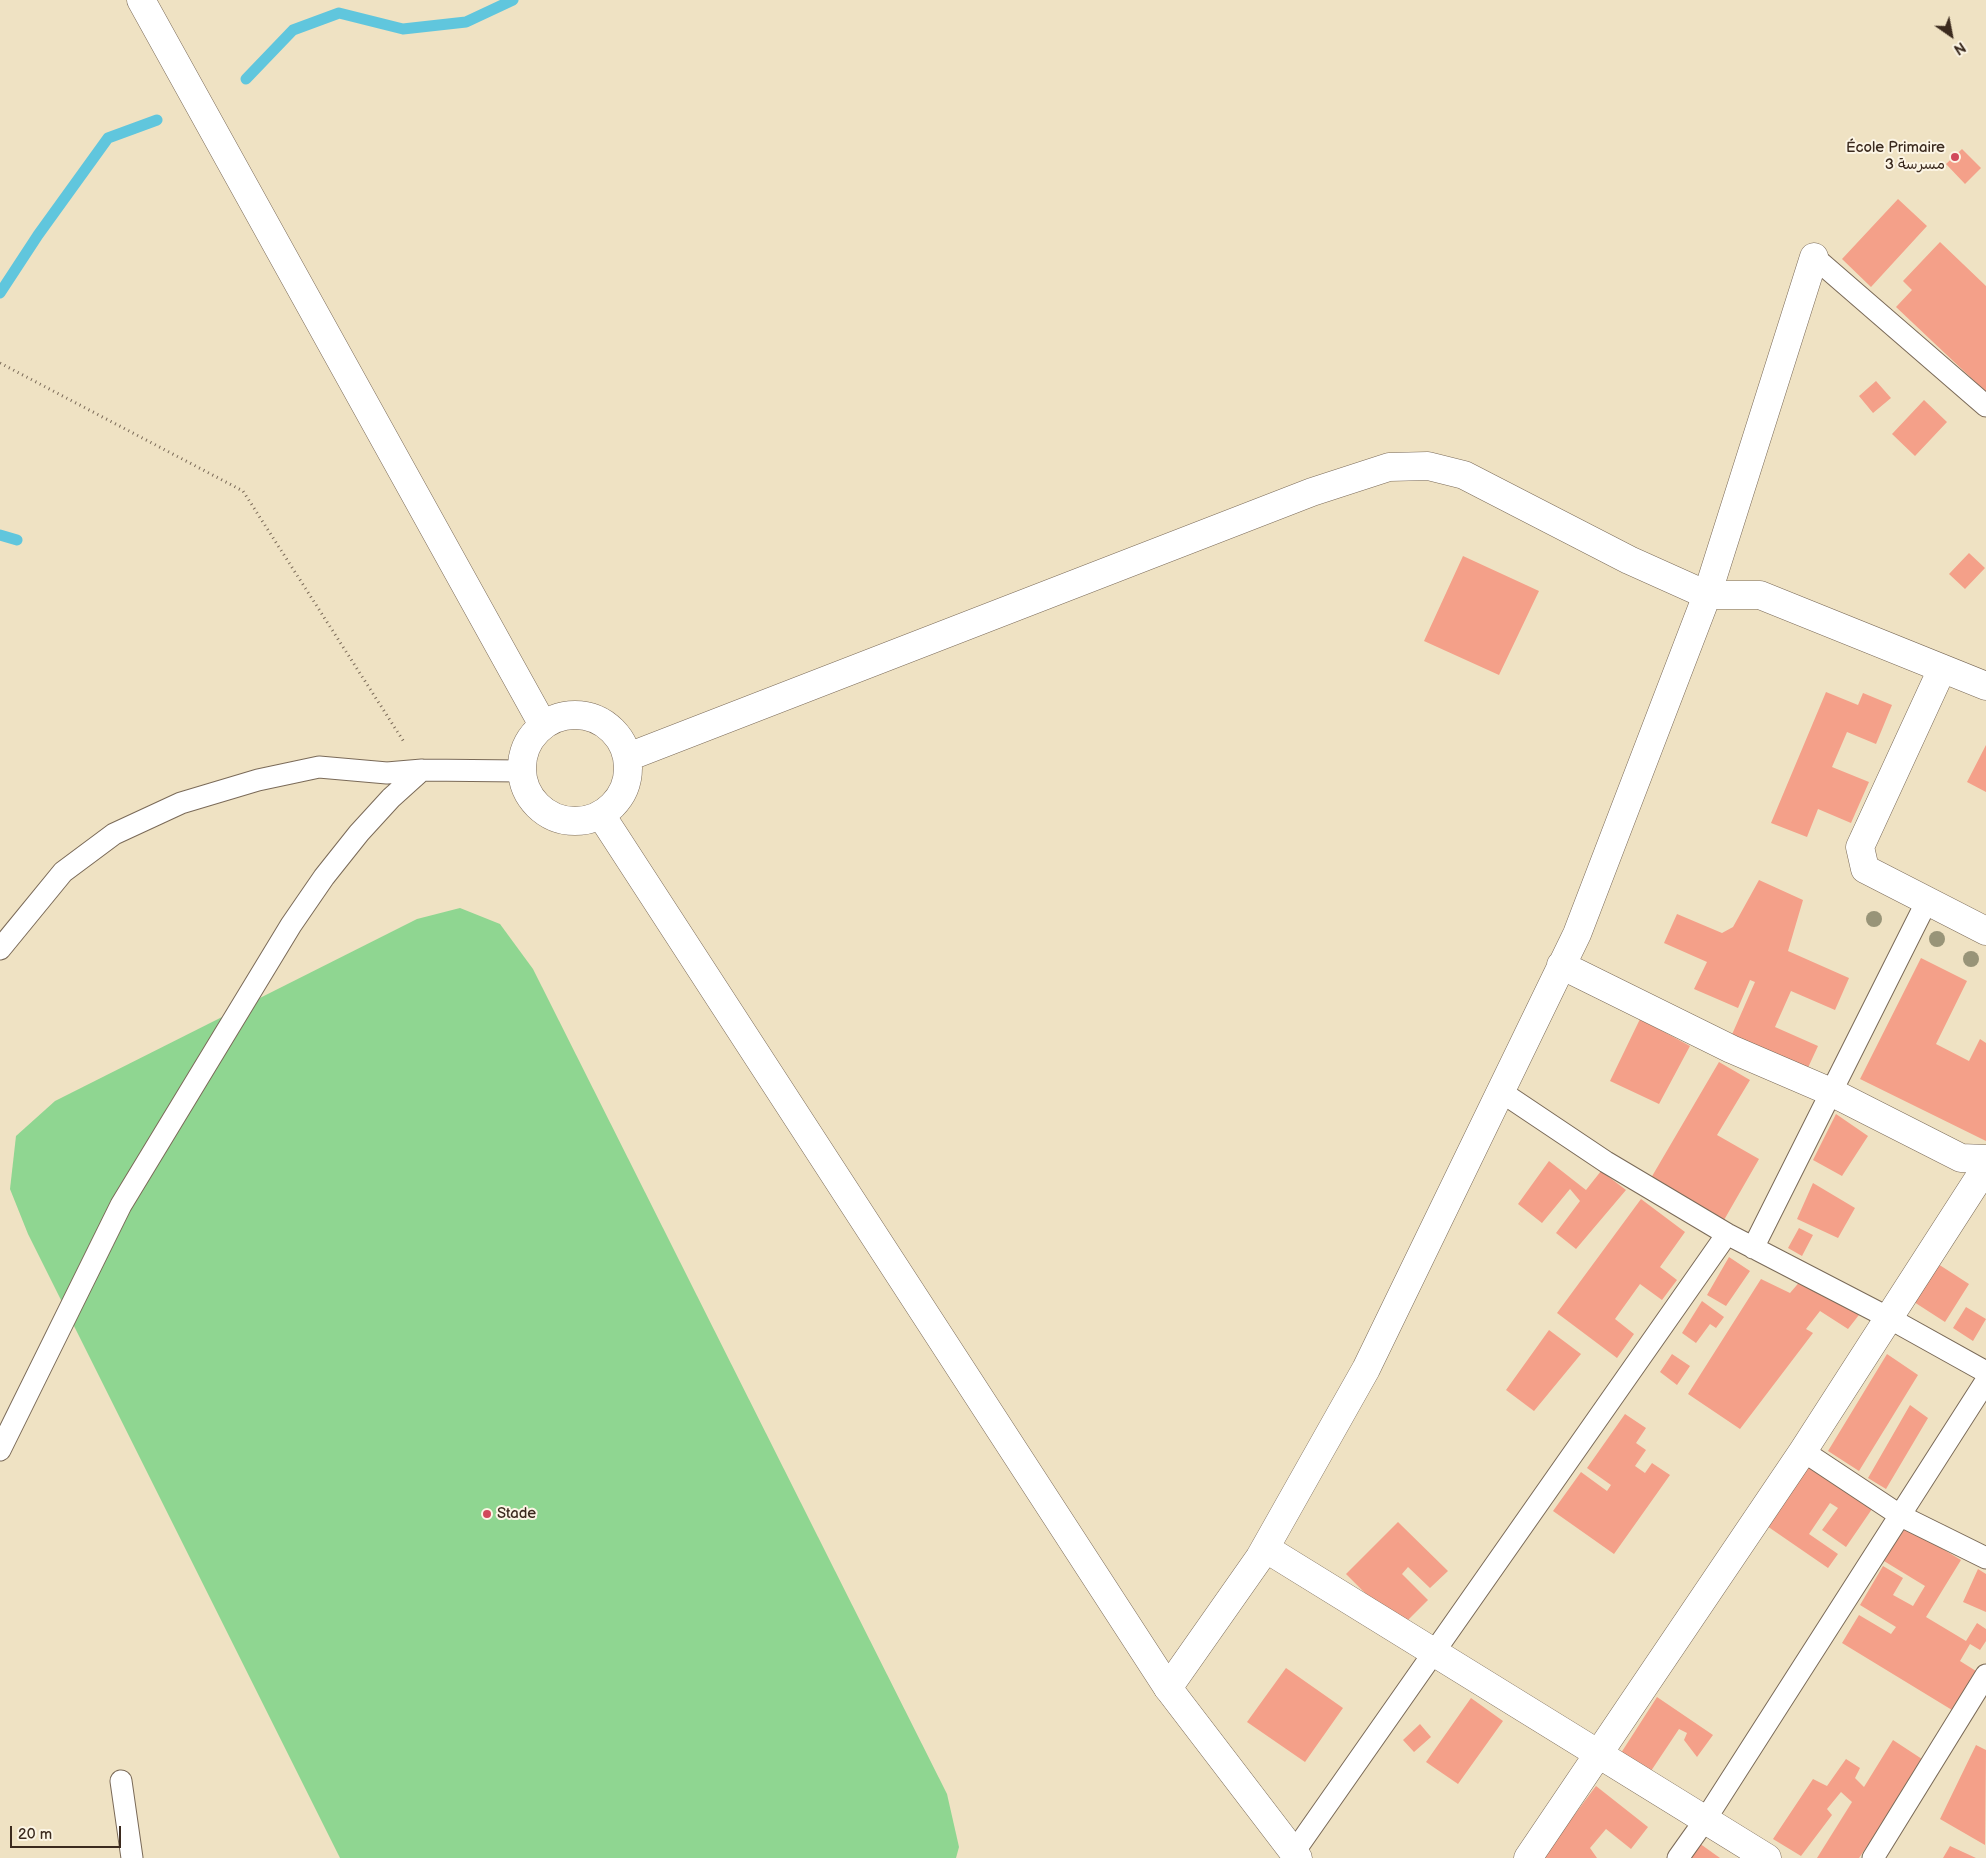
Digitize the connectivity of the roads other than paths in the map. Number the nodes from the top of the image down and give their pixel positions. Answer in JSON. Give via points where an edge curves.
{"nodes":[{"id":1,"x":141,"y":0,"type":"edge"},
{"id":2,"x":1814,"y":256,"type":"joint"},
{"id":3,"x":1986,"y":406,"type":"edge"},
{"id":4,"x":1706,"y":594,"type":"junction"},
{"id":5,"x":1942,"y":669,"type":"junction"},
{"id":6,"x":1986,"y":686,"type":"edge"},
{"id":7,"x":543,"y":725,"type":"junction"},
{"id":8,"x":628,"y":757,"type":"junction"},
{"id":9,"x":422,"y":770,"type":"junction"},
{"id":10,"x":521,"y":771,"type":"junction"},
{"id":11,"x":601,"y":815,"type":"junction"},
{"id":12,"x":1927,"y":901,"type":"junction"},
{"id":13,"x":1986,"y":931,"type":"edge"},
{"id":14,"x":0,"y":948,"type":"edge"},
{"id":15,"x":1561,"y":965,"type":"junction"},
{"id":16,"x":1500,"y":1091,"type":"junction"},
{"id":17,"x":1831,"y":1092,"type":"junction"},
{"id":18,"x":1986,"y":1159,"type":"edge"},
{"id":19,"x":1986,"y":1167,"type":"edge"},
{"id":20,"x":1727,"y":1234,"type":"junction"},
{"id":21,"x":1753,"y":1248,"type":"junction"},
{"id":22,"x":1889,"y":1318,"type":"junction"},
{"id":23,"x":1986,"y":1372,"type":"edge"},
{"id":24,"x":1986,"y":1381,"type":"edge"},
{"id":25,"x":0,"y":1450,"type":"edge"},
{"id":26,"x":1803,"y":1451,"type":"junction"},
{"id":27,"x":1901,"y":1516,"type":"junction"},
{"id":28,"x":1265,"y":1548,"type":"junction"},
{"id":29,"x":1986,"y":1558,"type":"edge"},
{"id":30,"x":1434,"y":1652,"type":"junction"},
{"id":31,"x":1986,"y":1675,"type":"edge"},
{"id":32,"x":1168,"y":1688,"type":"junction"},
{"id":33,"x":1599,"y":1754,"type":"junction"},
{"id":34,"x":121,"y":1781,"type":"dead end"},
{"id":35,"x":1705,"y":1820,"type":"junction"},
{"id":36,"x":1296,"y":1855,"type":"edge"},
{"id":37,"x":132,"y":1858,"type":"edge"},
{"id":38,"x":1528,"y":1858,"type":"edge"},
{"id":39,"x":1678,"y":1858,"type":"edge"},
{"id":40,"x":1767,"y":1858,"type":"edge"},
{"id":41,"x":1873,"y":1858,"type":"edge"}],
"edges":[{"from":1,"to":7,"type":"street"},
{"from":2,"to":3,"type":"lane"},
{"from":2,"to":4,"type":"street"},
{"from":4,"to":5,"type":"street","via":[[1760,595]]},
{"from":4,"to":8,"type":"street","via":[[1629,560],[1464,475],[1428,466],[1389,467],[1312,492]]},
{"from":4,"to":15,"type":"street","via":[[1577,934]]},
{"from":5,"to":6,"type":"street"},
{"from":5,"to":12,"type":"street","via":[[1860,847],[1865,869]]},
{"from":7,"to":8,"type":"street","via":[[559,717],[577,714],[594,718],[610,727]]},
{"from":7,"to":10,"type":"street","via":[[526,745]]},
{"from":8,"to":11,"type":"street","via":[[629,774],[624,790],[615,804]]},
{"from":9,"to":10,"type":"lane"},
{"from":9,"to":14,"type":"lane","via":[[387,773],[319,767],[258,780],[181,803],[114,834],[63,872]]},
{"from":9,"to":25,"type":"lane","via":[[358,833],[291,925],[121,1205]]},
{"from":10,"to":11,"type":"street","via":[[525,789],[534,804],[549,816],[566,822],[584,821]]},
{"from":11,"to":32,"type":"street"},
{"from":12,"to":13,"type":"street"},
{"from":12,"to":17,"type":"lane"},
{"from":15,"to":16,"type":"street"},
{"from":15,"to":17,"type":"street","via":[[1731,1049]]},
{"from":16,"to":20,"type":"lane","via":[[1606,1162]]},
{"from":16,"to":28,"type":"street","via":[[1366,1369]]},
{"from":17,"to":18,"type":"street","via":[[1961,1158]]},
{"from":17,"to":21,"type":"lane"},
{"from":19,"to":22,"type":"street"},
{"from":20,"to":21,"type":"lane"},
{"from":20,"to":30,"type":"lane"},
{"from":21,"to":22,"type":"lane"},
{"from":22,"to":23,"type":"lane"},
{"from":22,"to":26,"type":"street"},
{"from":24,"to":27,"type":"lane"},
{"from":26,"to":27,"type":"lane"},
{"from":26,"to":33,"type":"street"},
{"from":27,"to":29,"type":"lane"},
{"from":27,"to":35,"type":"lane"},
{"from":28,"to":30,"type":"street"},
{"from":28,"to":32,"type":"street"},
{"from":30,"to":33,"type":"street"},
{"from":30,"to":36,"type":"lane"},
{"from":31,"to":41,"type":"lane"},
{"from":32,"to":36,"type":"street"},
{"from":33,"to":35,"type":"street"},
{"from":33,"to":38,"type":"street"},
{"from":34,"to":37,"type":"lane"},
{"from":35,"to":39,"type":"lane"},
{"from":35,"to":40,"type":"street"}]}
